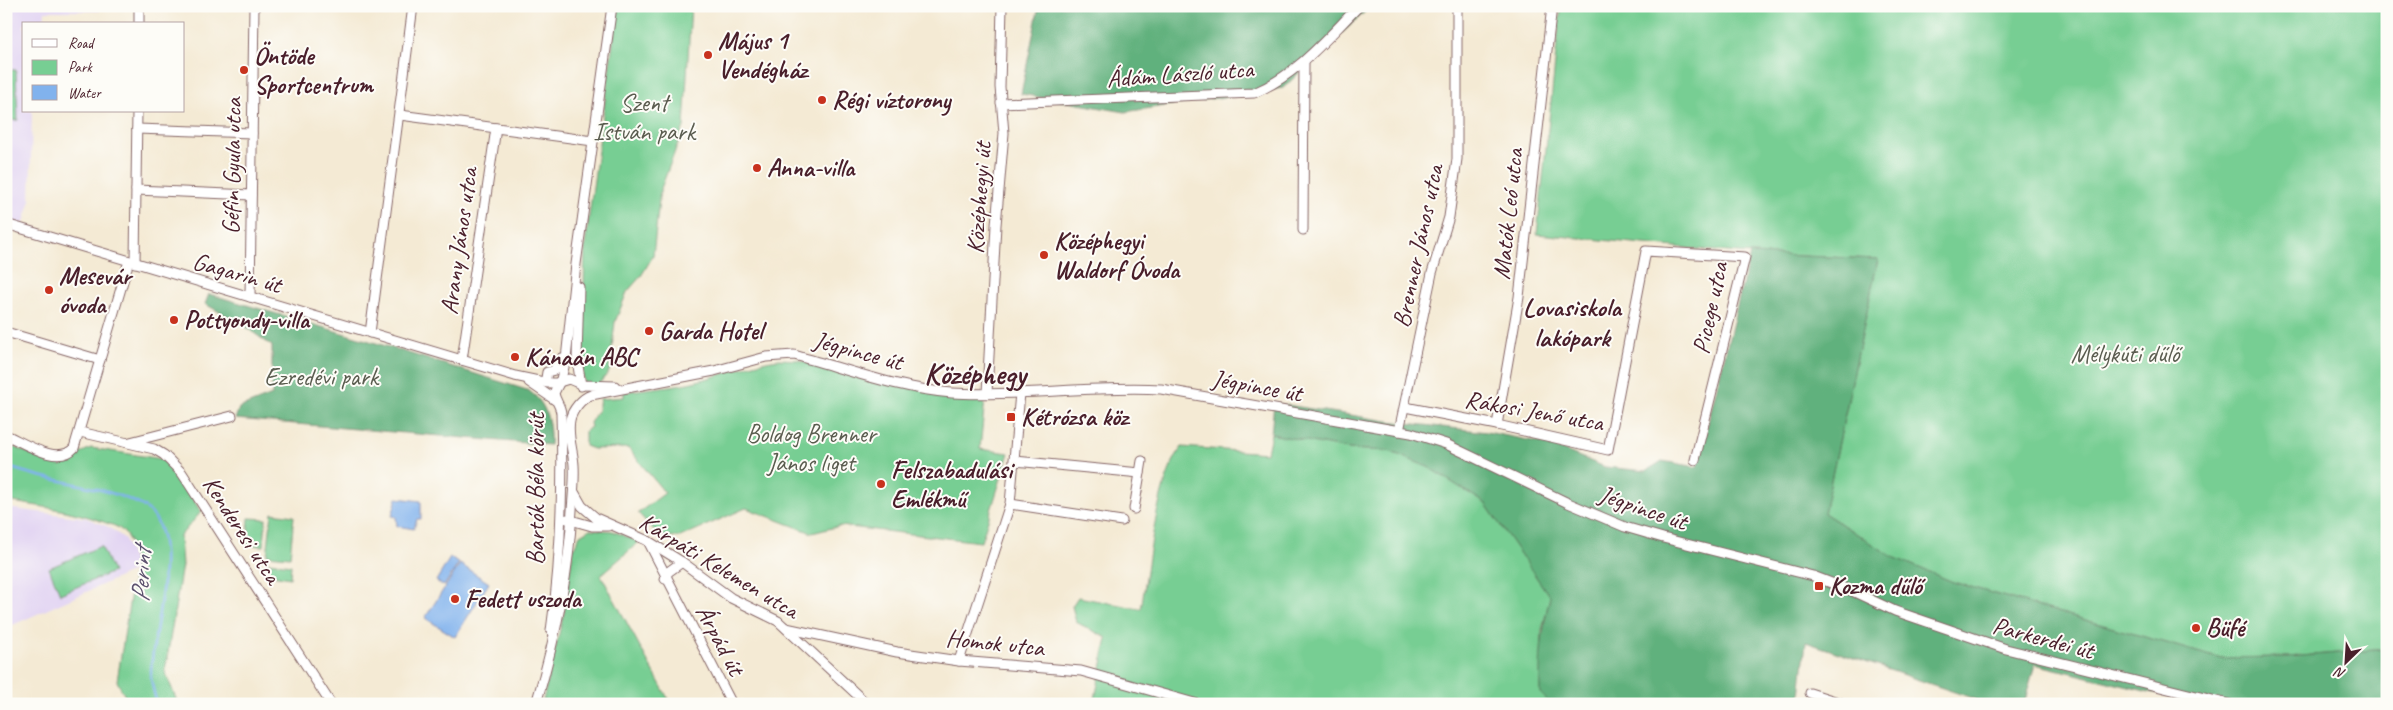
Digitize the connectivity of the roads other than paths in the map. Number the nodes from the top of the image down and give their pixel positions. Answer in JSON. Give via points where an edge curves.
{"nodes":[{"id":1,"x":139,"y":6,"type":"edge"},
{"id":2,"x":254,"y":6,"type":"edge"},
{"id":3,"x":413,"y":6,"type":"edge"},
{"id":4,"x":612,"y":6,"type":"edge"},
{"id":5,"x":1002,"y":6,"type":"edge"},
{"id":6,"x":1359,"y":6,"type":"edge"},
{"id":7,"x":1457,"y":6,"type":"edge"},
{"id":8,"x":1552,"y":6,"type":"edge"},
{"id":9,"x":139,"y":22,"type":"edge"},
{"id":10,"x":1304,"y":62,"type":"junction"},
{"id":11,"x":1001,"y":103,"type":"junction"},
{"id":12,"x":138,"y":112,"type":"edge"},
{"id":13,"x":400,"y":116,"type":"junction"},
{"id":14,"x":496,"y":128,"type":"junction"},
{"id":15,"x":137,"y":129,"type":"junction"},
{"id":16,"x":252,"y":133,"type":"junction"},
{"id":17,"x":593,"y":141,"type":"junction"},
{"id":18,"x":136,"y":190,"type":"junction"},
{"id":19,"x":251,"y":195,"type":"junction"},
{"id":20,"x":6,"y":224,"type":"edge"},
{"id":21,"x":1304,"y":230,"type":"dead end"},
{"id":22,"x":580,"y":249,"type":"junction"},
{"id":23,"x":1646,"y":251,"type":"joint"},
{"id":24,"x":132,"y":262,"type":"junction"},
{"id":25,"x":250,"y":297,"type":"junction"},
{"id":26,"x":571,"y":312,"type":"junction"},
{"id":27,"x":6,"y":332,"type":"edge"},
{"id":28,"x":370,"y":333,"type":"junction"},
{"id":29,"x":100,"y":360,"type":"junction"},
{"id":30,"x":462,"y":360,"type":"junction"},
{"id":31,"x":515,"y":376,"type":"junction"},
{"id":32,"x":546,"y":378,"type":"dead end"},
{"id":33,"x":559,"y":383,"type":"junction"},
{"id":34,"x":579,"y":383,"type":"junction"},
{"id":35,"x":633,"y":386,"type":"junction"},
{"id":36,"x":987,"y":393,"type":"junction"},
{"id":37,"x":1019,"y":396,"type":"junction"},
{"id":38,"x":557,"y":403,"type":"junction"},
{"id":39,"x":579,"y":404,"type":"junction"},
{"id":40,"x":1405,"y":408,"type":"junction"},
{"id":41,"x":232,"y":416,"type":"dead end"},
{"id":42,"x":1498,"y":425,"type":"junction"},
{"id":43,"x":1399,"y":431,"type":"junction"},
{"id":44,"x":80,"y":432,"type":"junction"},
{"id":45,"x":6,"y":435,"type":"edge"},
{"id":46,"x":129,"y":442,"type":"junction"},
{"id":47,"x":1695,"y":460,"type":"dead end"},
{"id":48,"x":1015,"y":461,"type":"junction"},
{"id":49,"x":1142,"y":461,"type":"dead end"},
{"id":50,"x":1140,"y":473,"type":"junction"},
{"id":51,"x":573,"y":486,"type":"junction"},
{"id":52,"x":1010,"y":504,"type":"junction"},
{"id":53,"x":1134,"y":509,"type":"dead end"},
{"id":54,"x":559,"y":518,"type":"junction"},
{"id":55,"x":572,"y":520,"type":"junction"},
{"id":56,"x":1122,"y":521,"type":"dead end"},
{"id":57,"x":592,"y":526,"type":"junction"},
{"id":58,"x":614,"y":527,"type":"junction"},
{"id":59,"x":648,"y":541,"type":"junction"},
{"id":60,"x":569,"y":550,"type":"junction"},
{"id":61,"x":682,"y":562,"type":"junction"},
{"id":62,"x":666,"y":578,"type":"junction"},
{"id":63,"x":1852,"y":591,"type":"joint"},
{"id":64,"x":786,"y":628,"type":"junction"},
{"id":65,"x":959,"y":661,"type":"junction"},
{"id":66,"x":541,"y":686,"type":"junction"},
{"id":67,"x":1810,"y":693,"type":"dead end"},
{"id":68,"x":331,"y":704,"type":"edge"},
{"id":69,"x":536,"y":704,"type":"edge"},
{"id":70,"x":732,"y":704,"type":"edge"},
{"id":71,"x":866,"y":704,"type":"edge"},
{"id":72,"x":1198,"y":704,"type":"edge"},
{"id":73,"x":1844,"y":704,"type":"edge"},
{"id":74,"x":2229,"y":704,"type":"edge"}],
"edges":[{"from":1,"to":9,"type":"street"},
{"from":2,"to":16,"type":"street","name":"Géfin Gyula utca"},
{"from":3,"to":13,"type":"street"},
{"from":4,"to":17,"type":"street"},
{"from":5,"to":11,"type":"street","name":"Középhegyi út"},
{"from":6,"to":10,"type":"street","name":"Ádám László utca"},
{"from":7,"to":40,"type":"street","name":"Brenner János utca","via":[[1457,159],[1451,208],[1432,273]]},
{"from":8,"to":42,"type":"street","name":"Matók Leó utca","via":[[1519,297]]},
{"from":10,"to":11,"type":"street","name":"Ádám László utca","via":[[1276,84],[1254,94]]},
{"from":10,"to":21,"type":"street"},
{"from":11,"to":36,"type":"street","name":"Középhegyi út","via":[[1004,133]]},
{"from":12,"to":15,"type":"street"},
{"from":13,"to":14,"type":"street"},
{"from":13,"to":28,"type":"street"},
{"from":14,"to":17,"type":"street"},
{"from":14,"to":30,"type":"street","name":"Arany János utca"},
{"from":15,"to":16,"type":"street"},
{"from":15,"to":18,"type":"street"},
{"from":16,"to":19,"type":"street","name":"Géfin Gyula utca"},
{"from":17,"to":22,"type":"street"},
{"from":18,"to":19,"type":"street"},
{"from":18,"to":24,"type":"street"},
{"from":19,"to":25,"type":"street","name":"Géfin Gyula utca"},
{"from":20,"to":24,"type":"street","name":"Gagarin út"},
{"from":22,"to":26,"type":"street"},
{"from":22,"to":34,"type":"street","name":"Bartók Béla körút"},
{"from":23,"to":42,"type":"street","name":"Rákosi Jenő utca","via":[[1608,450]]},
{"from":23,"to":47,"type":"street","name":"Picege utca","via":[[1745,257]]},
{"from":24,"to":25,"type":"street","name":"Gagarin út"},
{"from":24,"to":29,"type":"street"},
{"from":25,"to":28,"type":"street","name":"Gagarin út"},
{"from":26,"to":32,"type":"street","via":[[561,367],[556,366],[555,370],[547,372]]},
{"from":26,"to":33,"type":"street","name":"Bartók Béla körút","via":[[566,359]]},
{"from":27,"to":29,"type":"street"},
{"from":28,"to":30,"type":"street","name":"Gagarin út"},
{"from":29,"to":44,"type":"street"},
{"from":30,"to":31,"type":"street","name":"Gagarin út"},
{"from":31,"to":33,"type":"street","name":"Gagarin út"},
{"from":31,"to":38,"type":"street","name":"Gagarin út","via":[[547,392]]},
{"from":33,"to":34,"type":"street","name":"Gagarin út","via":[[569,379]]},
{"from":33,"to":38,"type":"street","name":"Bartók Béla körút","via":[[554,392]]},
{"from":34,"to":35,"type":"street","name":"Jégpince út"},
{"from":34,"to":39,"type":"street","name":"Bartók Béla körút","via":[[583,392]]},
{"from":35,"to":36,"type":"street","name":"Jégpince út","via":[[780,355],[794,355],[890,382],[952,392]]},
{"from":35,"to":39,"type":"street","name":"Jégpince út","via":[[588,396]]},
{"from":36,"to":37,"type":"street","name":"Jégpince út"},
{"from":37,"to":43,"type":"street","name":"Jégpince út","via":[[1123,388],[1161,389]]},
{"from":37,"to":48,"type":"street"},
{"from":38,"to":39,"type":"street","via":[[568,409]]},
{"from":38,"to":54,"type":"street","name":"Bartók Béla körút","via":[[561,412]]},
{"from":39,"to":51,"type":"street","name":"Bartók Béla körút","via":[[570,418]]},
{"from":40,"to":42,"type":"street","name":"Rákosi Jenő utca"},
{"from":40,"to":43,"type":"street","name":"Brenner János utca"},
{"from":41,"to":46,"type":"street"},
{"from":43,"to":63,"type":"street","name":"Jégpince út","via":[[1446,444],[1566,502],[1625,526],[1814,576]]},
{"from":44,"to":45,"type":"street","via":[[74,448],[60,455]]},
{"from":44,"to":46,"type":"street","name":"Kenderesi utca"},
{"from":46,"to":68,"type":"street","name":"Kenderesi utca","via":[[154,449],[182,473]]},
{"from":48,"to":50,"type":"street"},
{"from":48,"to":52,"type":"street"},
{"from":49,"to":50,"type":"street"},
{"from":50,"to":53,"type":"street"},
{"from":51,"to":55,"type":"street","name":"Bartók Béla körút"},
{"from":51,"to":58,"type":"street","name":"Kárpáti Kelemen utca","via":[[587,511]]},
{"from":52,"to":56,"type":"street"},
{"from":52,"to":65,"type":"street"},
{"from":54,"to":55,"type":"street","name":"Kárpáti Kelemen utca"},
{"from":54,"to":66,"type":"street","name":"Bartók Béla körút","via":[[555,597]]},
{"from":55,"to":57,"type":"street","name":"Kárpáti Kelemen utca"},
{"from":55,"to":60,"type":"street","name":"Bartók Béla körút"},
{"from":57,"to":58,"type":"street","name":"Kárpáti Kelemen utca"},
{"from":57,"to":60,"type":"street","via":[[580,531]]},
{"from":58,"to":59,"type":"street","name":"Kárpáti Kelemen utca"},
{"from":59,"to":61,"type":"street","name":"Kárpáti Kelemen utca"},
{"from":59,"to":62,"type":"street","name":"Árpád út"},
{"from":60,"to":66,"type":"street","name":"Bartók Béla körút","via":[[560,615]]},
{"from":61,"to":62,"type":"street","via":[[668,572]]},
{"from":61,"to":64,"type":"street","name":"Kárpáti Kelemen utca","via":[[731,598]]},
{"from":62,"to":70,"type":"street","name":"Árpád út"},
{"from":63,"to":74,"type":"street","name":"Parkerdei út","via":[[1894,611],[2006,649]]},
{"from":64,"to":65,"type":"street","name":"Homok utca","via":[[874,648]]},
{"from":64,"to":71,"type":"street","name":"Kárpáti Kelemen utca"},
{"from":65,"to":72,"type":"street","name":"Homok utca","via":[[1081,671]]},
{"from":66,"to":69,"type":"street","name":"Bartók Béla körút"},
{"from":67,"to":73,"type":"street"}]}
